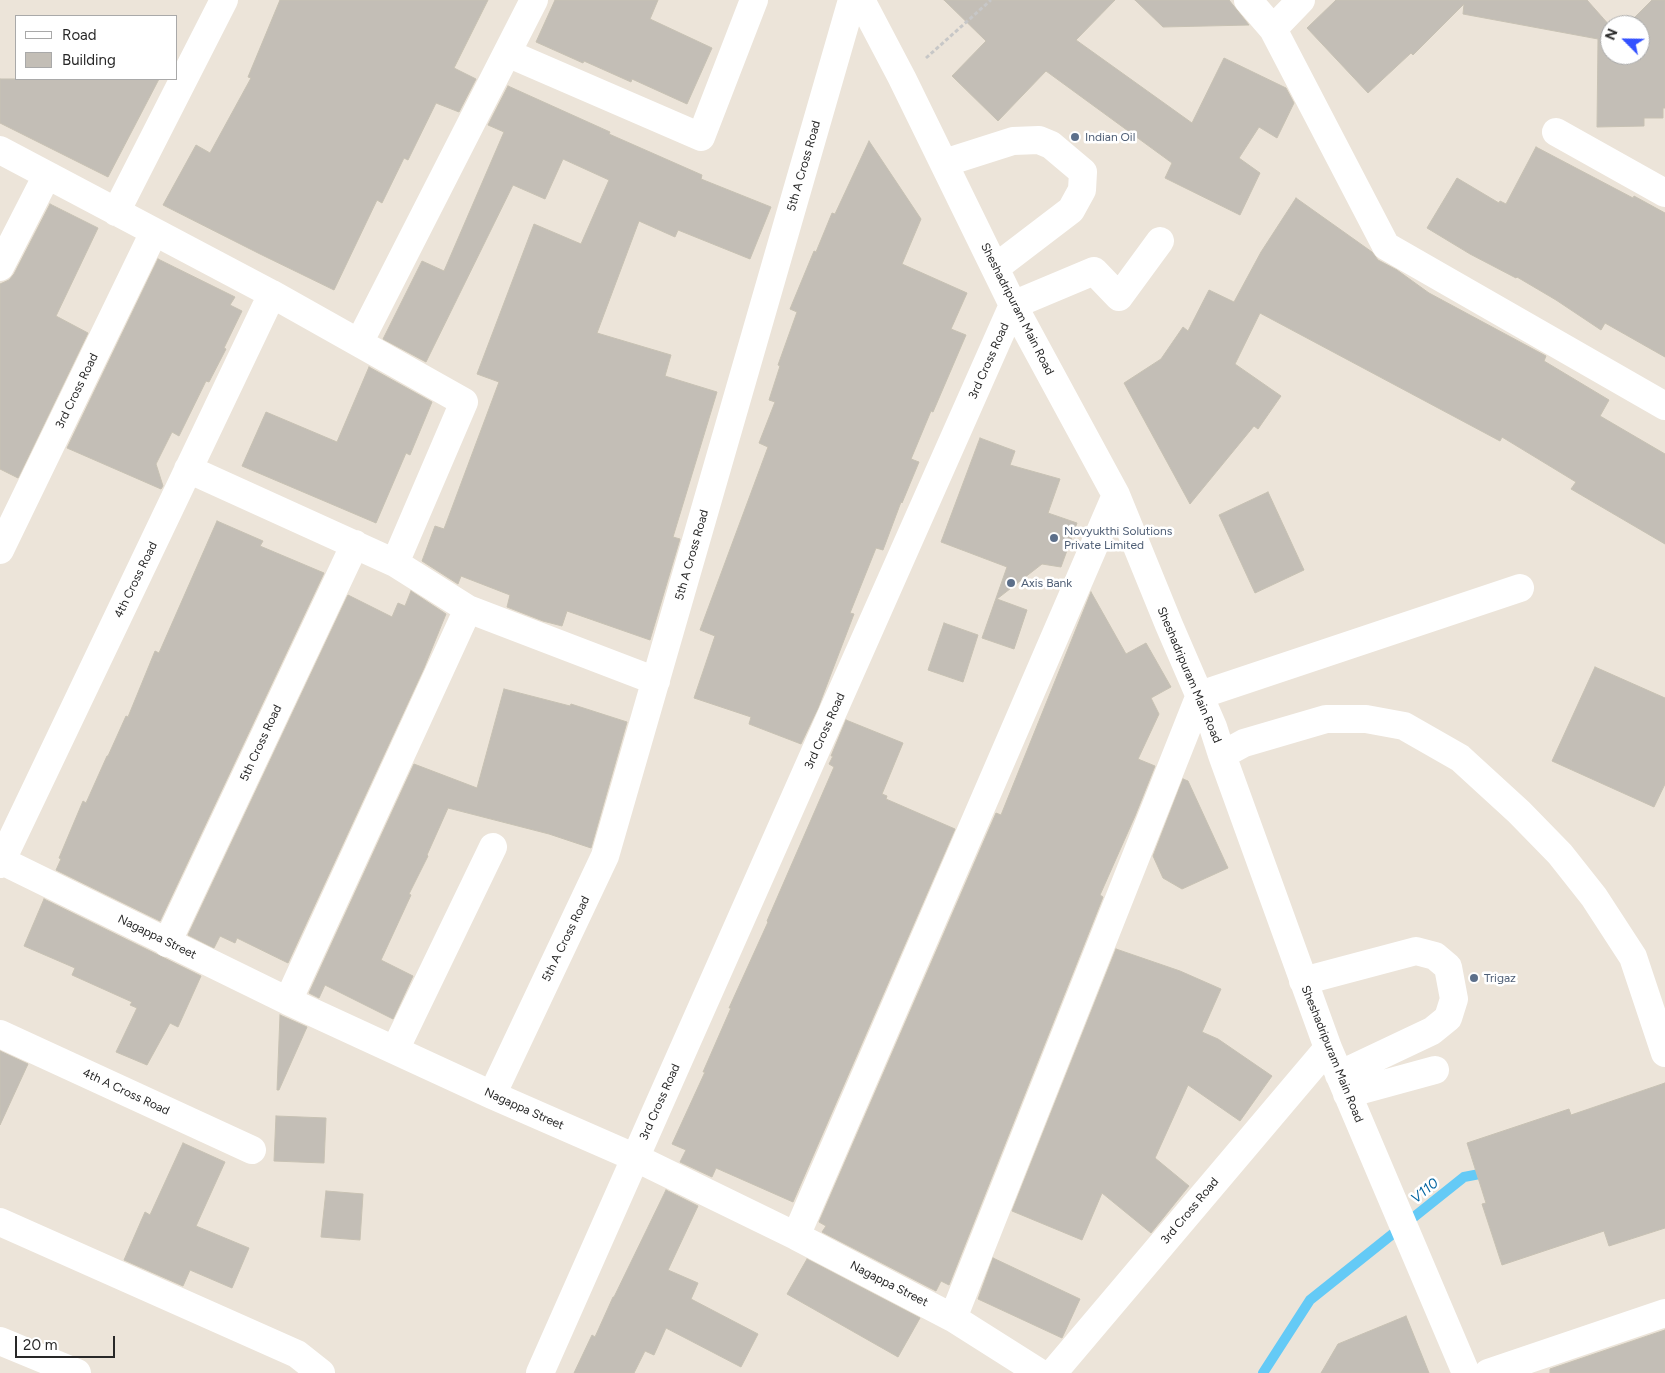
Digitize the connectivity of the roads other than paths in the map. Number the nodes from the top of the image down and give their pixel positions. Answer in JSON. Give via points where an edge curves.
{"nodes":[{"id":1,"x":224,"y":0,"type":"edge"},
{"id":2,"x":534,"y":0,"type":"edge"},
{"id":3,"x":754,"y":0,"type":"edge"},
{"id":4,"x":852,"y":0,"type":"edge"},
{"id":5,"x":861,"y":0,"type":"edge"},
{"id":6,"x":1248,"y":0,"type":"edge"},
{"id":7,"x":1301,"y":0,"type":"edge"},
{"id":8,"x":1273,"y":29,"type":"junction"},
{"id":9,"x":507,"y":53,"type":"junction"},
{"id":10,"x":1556,"y":132,"type":"dead end"},
{"id":11,"x":0,"y":150,"type":"edge"},
{"id":12,"x":944,"y":163,"type":"junction"},
{"id":13,"x":47,"y":175,"type":"junction"},
{"id":14,"x":1665,"y":193,"type":"edge"},
{"id":15,"x":116,"y":212,"type":"junction"},
{"id":16,"x":154,"y":232,"type":"junction"},
{"id":17,"x":1160,"y":241,"type":"dead end"},
{"id":18,"x":0,"y":267,"type":"edge"},
{"id":19,"x":995,"y":268,"type":"junction"},
{"id":20,"x":272,"y":294,"type":"junction"},
{"id":21,"x":1013,"y":305,"type":"junction"},
{"id":22,"x":359,"y":343,"type":"junction"},
{"id":23,"x":1665,"y":406,"type":"edge"},
{"id":24,"x":188,"y":469,"type":"junction"},
{"id":25,"x":1116,"y":495,"type":"junction"},
{"id":26,"x":355,"y":544,"type":"junction"},
{"id":27,"x":0,"y":550,"type":"edge"},
{"id":28,"x":395,"y":563,"type":"junction"},
{"id":29,"x":1520,"y":588,"type":"dead end"},
{"id":30,"x":468,"y":609,"type":"junction"},
{"id":31,"x":656,"y":681,"type":"junction"},
{"id":32,"x":1200,"y":694,"type":"junction"},
{"id":33,"x":1222,"y":755,"type":"junction"},
{"id":34,"x":493,"y":847,"type":"dead end"},
{"id":35,"x":1,"y":862,"type":"edge"},
{"id":36,"x":167,"y":942,"type":"junction"},
{"id":37,"x":1304,"y":981,"type":"junction"},
{"id":38,"x":288,"y":1001,"type":"junction"},
{"id":39,"x":0,"y":1034,"type":"edge"},
{"id":40,"x":1328,"y":1048,"type":"junction"},
{"id":41,"x":394,"y":1050,"type":"junction"},
{"id":42,"x":1665,"y":1053,"type":"edge"},
{"id":43,"x":1435,"y":1070,"type":"dead end"},
{"id":44,"x":1343,"y":1084,"type":"junction"},
{"id":45,"x":492,"y":1094,"type":"junction"},
{"id":46,"x":252,"y":1150,"type":"dead end"},
{"id":47,"x":636,"y":1158,"type":"junction"},
{"id":48,"x":0,"y":1222,"type":"edge"},
{"id":49,"x":796,"y":1236,"type":"junction"},
{"id":50,"x":1665,"y":1313,"type":"edge"},
{"id":51,"x":953,"y":1318,"type":"junction"},
{"id":52,"x":0,"y":1341,"type":"edge"},
{"id":53,"x":77,"y":1373,"type":"edge"},
{"id":54,"x":320,"y":1373,"type":"edge"},
{"id":55,"x":540,"y":1373,"type":"edge"},
{"id":56,"x":1040,"y":1373,"type":"edge"},
{"id":57,"x":1053,"y":1373,"type":"edge"},
{"id":58,"x":1466,"y":1373,"type":"edge"},
{"id":59,"x":1488,"y":1373,"type":"edge"}],
"edges":[{"from":1,"to":15,"type":"street"},
{"from":2,"to":9,"type":"street"},
{"from":3,"to":9,"type":"street","via":[[702,138]]},
{"from":4,"to":31,"type":"street","name":"5th A Cross Road"},
{"from":5,"to":12,"type":"street","name":"Sheshadripuram Main Road"},
{"from":6,"to":8,"type":"street"},
{"from":7,"to":8,"type":"street"},
{"from":8,"to":23,"type":"street","via":[[1386,246]]},
{"from":9,"to":22,"type":"street"},
{"from":10,"to":14,"type":"street"},
{"from":11,"to":13,"type":"street"},
{"from":12,"to":19,"type":"street","name":"Sheshadripuram Main Road"},
{"from":12,"to":19,"type":"street","via":[[1013,141],[1039,140],[1051,145],[1083,172],[1082,190],[1071,210]]},
{"from":13,"to":15,"type":"street"},
{"from":13,"to":18,"type":"street"},
{"from":15,"to":16,"type":"street"},
{"from":16,"to":20,"type":"street"},
{"from":16,"to":27,"type":"street","name":"3rd Cross Road"},
{"from":17,"to":21,"type":"street","via":[[1119,297],[1094,271]]},
{"from":19,"to":21,"type":"street","name":"Sheshadripuram Main Road"},
{"from":20,"to":22,"type":"street"},
{"from":20,"to":24,"type":"street","name":"4th Cross Road"},
{"from":21,"to":25,"type":"street","name":"Sheshadripuram Main Road"},
{"from":21,"to":47,"type":"street","name":"3rd Cross Road"},
{"from":22,"to":28,"type":"street","via":[[464,402]]},
{"from":24,"to":26,"type":"street"},
{"from":24,"to":35,"type":"street","name":"4th Cross Road"},
{"from":25,"to":32,"type":"street","name":"Sheshadripuram Main Road","via":[[1168,625]]},
{"from":25,"to":49,"type":"street"},
{"from":26,"to":28,"type":"street"},
{"from":26,"to":36,"type":"street","name":"5th Cross Road"},
{"from":28,"to":30,"type":"street"},
{"from":29,"to":32,"type":"street"},
{"from":30,"to":31,"type":"street"},
{"from":30,"to":38,"type":"street"},
{"from":31,"to":45,"type":"street","name":"5th A Cross Road","via":[[605,856]]},
{"from":32,"to":33,"type":"street","name":"Sheshadripuram Main Road"},
{"from":32,"to":51,"type":"street"},
{"from":33,"to":37,"type":"street","name":"Sheshadripuram Main Road"},
{"from":33,"to":42,"type":"street","via":[[1244,743],[1326,719],[1366,719],[1404,726],[1460,758],[1560,854],[1594,897],[1633,957]]},
{"from":34,"to":41,"type":"street"},
{"from":35,"to":36,"type":"street","name":"Nagappa Street"},
{"from":36,"to":38,"type":"street","name":"Nagappa Street"},
{"from":37,"to":40,"type":"street","name":"Sheshadripuram Main Road"},
{"from":37,"to":44,"type":"street","via":[[1416,951],[1435,956],[1448,967],[1454,999],[1448,1018]]},
{"from":38,"to":41,"type":"street","name":"Nagappa Street"},
{"from":39,"to":46,"type":"street","name":"4th A Cross Road"},
{"from":40,"to":44,"type":"street","name":"Sheshadripuram Main Road"},
{"from":40,"to":57,"type":"street","name":"3rd Cross Road"},
{"from":41,"to":45,"type":"street","name":"Nagappa Street"},
{"from":43,"to":44,"type":"street"},
{"from":44,"to":58,"type":"street","name":"Sheshadripuram Main Road"},
{"from":45,"to":47,"type":"street","name":"Nagappa Street"},
{"from":47,"to":49,"type":"street","name":"Nagappa Street"},
{"from":47,"to":55,"type":"street","name":"3rd Cross Road"},
{"from":48,"to":54,"type":"street","via":[[297,1354]]},
{"from":49,"to":51,"type":"street","name":"Nagappa Street"},
{"from":50,"to":59,"type":"street"},
{"from":51,"to":56,"type":"street","name":"Nagappa Street"},
{"from":52,"to":53,"type":"street"}]}
